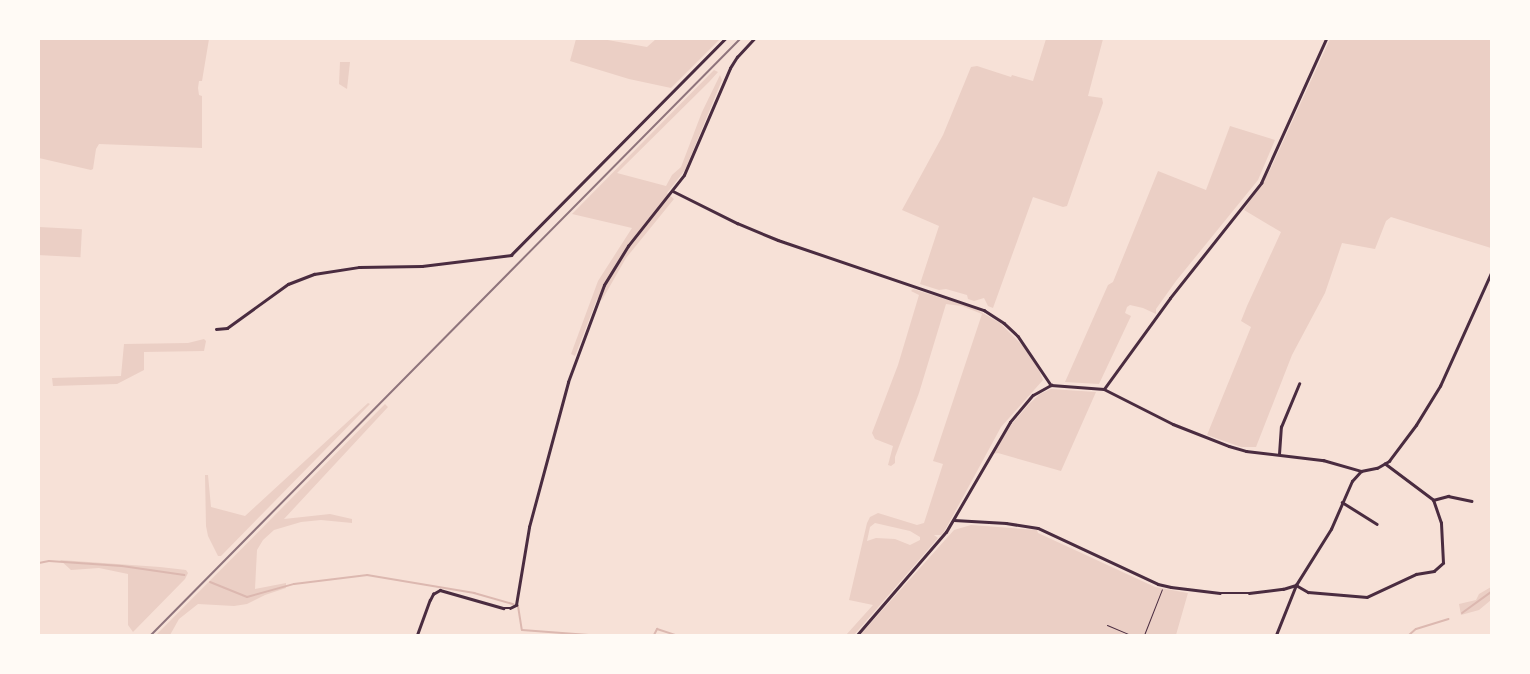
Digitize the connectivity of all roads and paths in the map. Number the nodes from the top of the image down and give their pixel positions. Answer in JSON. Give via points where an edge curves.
{"nodes":[{"id":1,"x":725,"y":39,"type":"edge"},
{"id":2,"x":754,"y":39,"type":"edge"},
{"id":3,"x":1326,"y":39,"type":"edge"},
{"id":4,"x":673,"y":191,"type":"junction"},
{"id":5,"x":1491,"y":273,"type":"edge"},
{"id":6,"x":216,"y":329,"type":"dead end"},
{"id":7,"x":1299,"y":384,"type":"dead end"},
{"id":8,"x":1051,"y":385,"type":"junction"},
{"id":9,"x":1104,"y":389,"type":"junction"},
{"id":10,"x":1279,"y":454,"type":"junction"},
{"id":11,"x":1385,"y":464,"type":"junction"},
{"id":12,"x":1361,"y":471,"type":"junction"},
{"id":13,"x":1433,"y":500,"type":"junction"},
{"id":14,"x":1470,"y":501,"type":"dead end"},
{"id":15,"x":1342,"y":502,"type":"junction"},
{"id":16,"x":954,"y":520,"type":"junction"},
{"id":17,"x":1377,"y":524,"type":"dead end"},
{"id":18,"x":1296,"y":585,"type":"junction"},
{"id":19,"x":1164,"y":586,"type":"junction"},
{"id":20,"x":1107,"y":625,"type":"dead end"},
{"id":21,"x":417,"y":635,"type":"edge"},
{"id":22,"x":857,"y":635,"type":"edge"},
{"id":23,"x":1131,"y":635,"type":"edge"},
{"id":24,"x":1144,"y":635,"type":"edge"},
{"id":25,"x":1276,"y":635,"type":"edge"}],
"edges":[{"from":1,"to":6,"type":"street","via":[[512,255],[422,266],[353,267],[314,274],[288,284],[226,328]]},
{"from":2,"to":4,"type":"street","via":[[733,62],[693,157]]},
{"from":3,"to":9,"type":"street","via":[[1261,183],[1170,298]]},
{"from":4,"to":8,"type":"street","via":[[765,235],[984,310],[1018,336]]},
{"from":4,"to":21,"type":"street","via":[[617,262],[594,311],[568,382],[534,508],[515,605],[499,607],[440,590],[430,600]]},
{"from":5,"to":11,"type":"street","via":[[1432,400],[1399,450]]},
{"from":7,"to":10,"type":"street","via":[[1281,427]]},
{"from":8,"to":9,"type":"street"},
{"from":8,"to":16,"type":"street","via":[[1033,395],[1010,422]]},
{"from":9,"to":10,"type":"street","via":[[1215,441],[1246,451]]},
{"from":10,"to":12,"type":"street","via":[[1332,462]]},
{"from":11,"to":12,"type":"street"},
{"from":11,"to":13,"type":"street"},
{"from":12,"to":15,"type":"street"},
{"from":13,"to":14,"type":"street","via":[[1448,496]]},
{"from":13,"to":18,"type":"street","via":[[1441,523],[1443,560],[1437,570],[1407,577],[1367,597],[1308,592]]},
{"from":15,"to":17,"type":"street"},
{"from":15,"to":18,"type":"street","via":[[1331,529]]},
{"from":16,"to":19,"type":"street","via":[[1038,528]]},
{"from":16,"to":22,"type":"street"},
{"from":18,"to":19,"type":"street","via":[[1242,593]]},
{"from":18,"to":25,"type":"street"},
{"from":19,"to":24,"type":"path"},
{"from":20,"to":23,"type":"path"}]}
